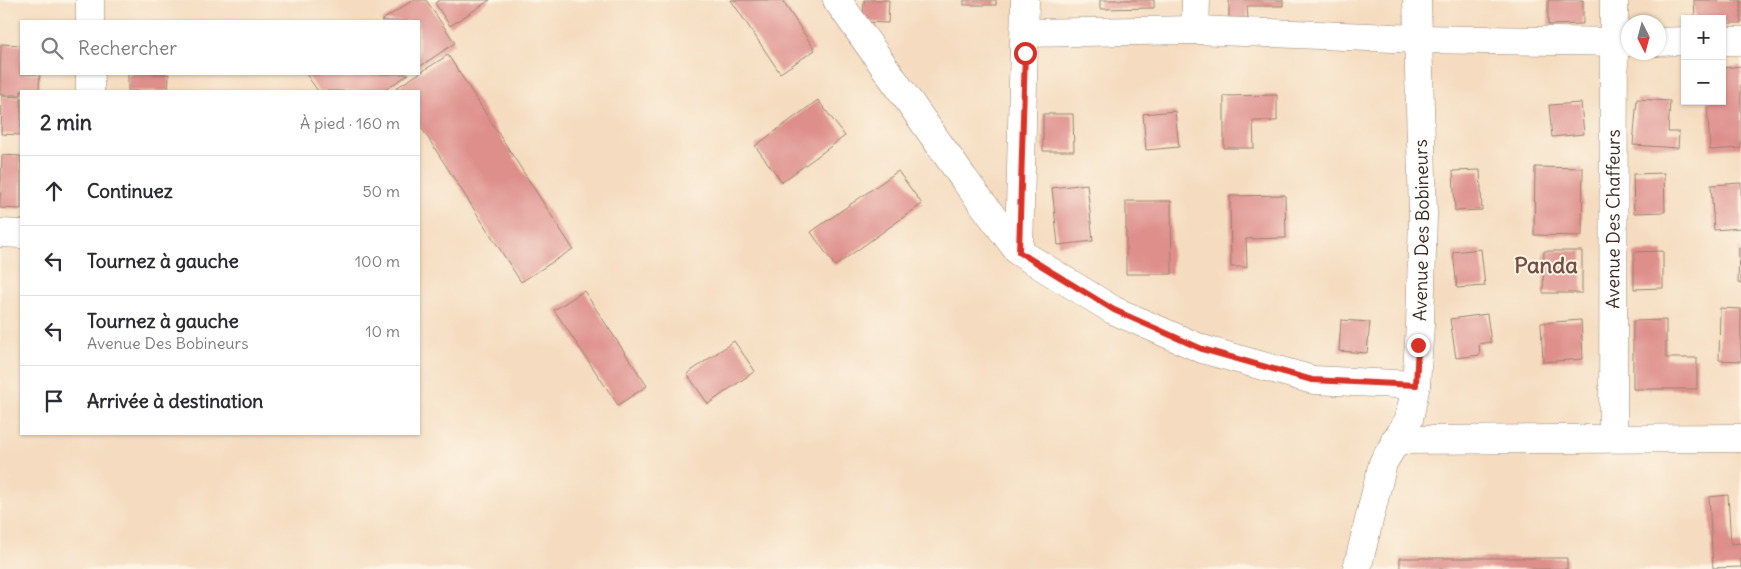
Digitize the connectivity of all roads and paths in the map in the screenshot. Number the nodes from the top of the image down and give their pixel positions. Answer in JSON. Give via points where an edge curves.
{"nodes":[{"id":1,"x":90,"y":0,"type":"edge"},
{"id":2,"x":1025,"y":0,"type":"edge"},
{"id":3,"x":1196,"y":0,"type":"edge"},
{"id":4,"x":1417,"y":0,"type":"edge"},
{"id":5,"x":1614,"y":0,"type":"edge"},
{"id":6,"x":843,"y":4,"type":"edge"},
{"id":7,"x":90,"y":20,"type":"edge"},
{"id":8,"x":1195,"y":30,"type":"junction"},
{"id":9,"x":1025,"y":33,"type":"junction"},
{"id":10,"x":1621,"y":37,"type":"edge"},
{"id":11,"x":1417,"y":39,"type":"junction"},
{"id":12,"x":1681,"y":41,"type":"edge"},
{"id":13,"x":1726,"y":41,"type":"edge"},
{"id":14,"x":1741,"y":41,"type":"edge"},
{"id":15,"x":1621,"y":42,"type":"edge"},
{"id":16,"x":1666,"y":42,"type":"edge"},
{"id":17,"x":1622,"y":60,"type":"edge"},
{"id":18,"x":90,"y":75,"type":"edge"},
{"id":19,"x":90,"y":90,"type":"edge"},
{"id":20,"x":0,"y":234,"type":"edge"},
{"id":21,"x":20,"y":234,"type":"edge"},
{"id":22,"x":1019,"y":252,"type":"junction"},
{"id":23,"x":1416,"y":385,"type":"junction"},
{"id":24,"x":1613,"y":438,"type":"junction"},
{"id":25,"x":1741,"y":438,"type":"edge"},
{"id":26,"x":1395,"y":440,"type":"junction"},
{"id":27,"x":1356,"y":569,"type":"edge"}],
"edges":[{"from":1,"to":7,"type":"street"},
{"from":2,"to":9,"type":"street"},
{"from":3,"to":8,"type":"street"},
{"from":4,"to":11,"type":"street","name":"Avenue Des Bobineurs"},
{"from":5,"to":10,"type":"street","name":"Avenue Des Chaffeurs"},
{"from":6,"to":22,"type":"street","via":[[964,179]]},
{"from":8,"to":9,"type":"street"},
{"from":8,"to":11,"type":"street"},
{"from":9,"to":22,"type":"street"},
{"from":11,"to":15,"type":"street"},
{"from":11,"to":23,"type":"street","name":"Avenue Des Bobineurs","via":[[1423,214]]},
{"from":12,"to":16,"type":"street"},
{"from":13,"to":14,"type":"street"},
{"from":17,"to":24,"type":"street","name":"Avenue Des Chaffeurs"},
{"from":18,"to":19,"type":"street"},
{"from":20,"to":21,"type":"street"},
{"from":22,"to":23,"type":"street","via":[[1114,310],[1202,349],[1312,380]]},
{"from":23,"to":26,"type":"street","name":"Avenue Des Bobineurs","via":[[1409,419]]},
{"from":24,"to":25,"type":"street"},
{"from":24,"to":26,"type":"street"},
{"from":26,"to":27,"type":"street","name":"Avenue Des Bobineurs","via":[[1383,463]]}]}
